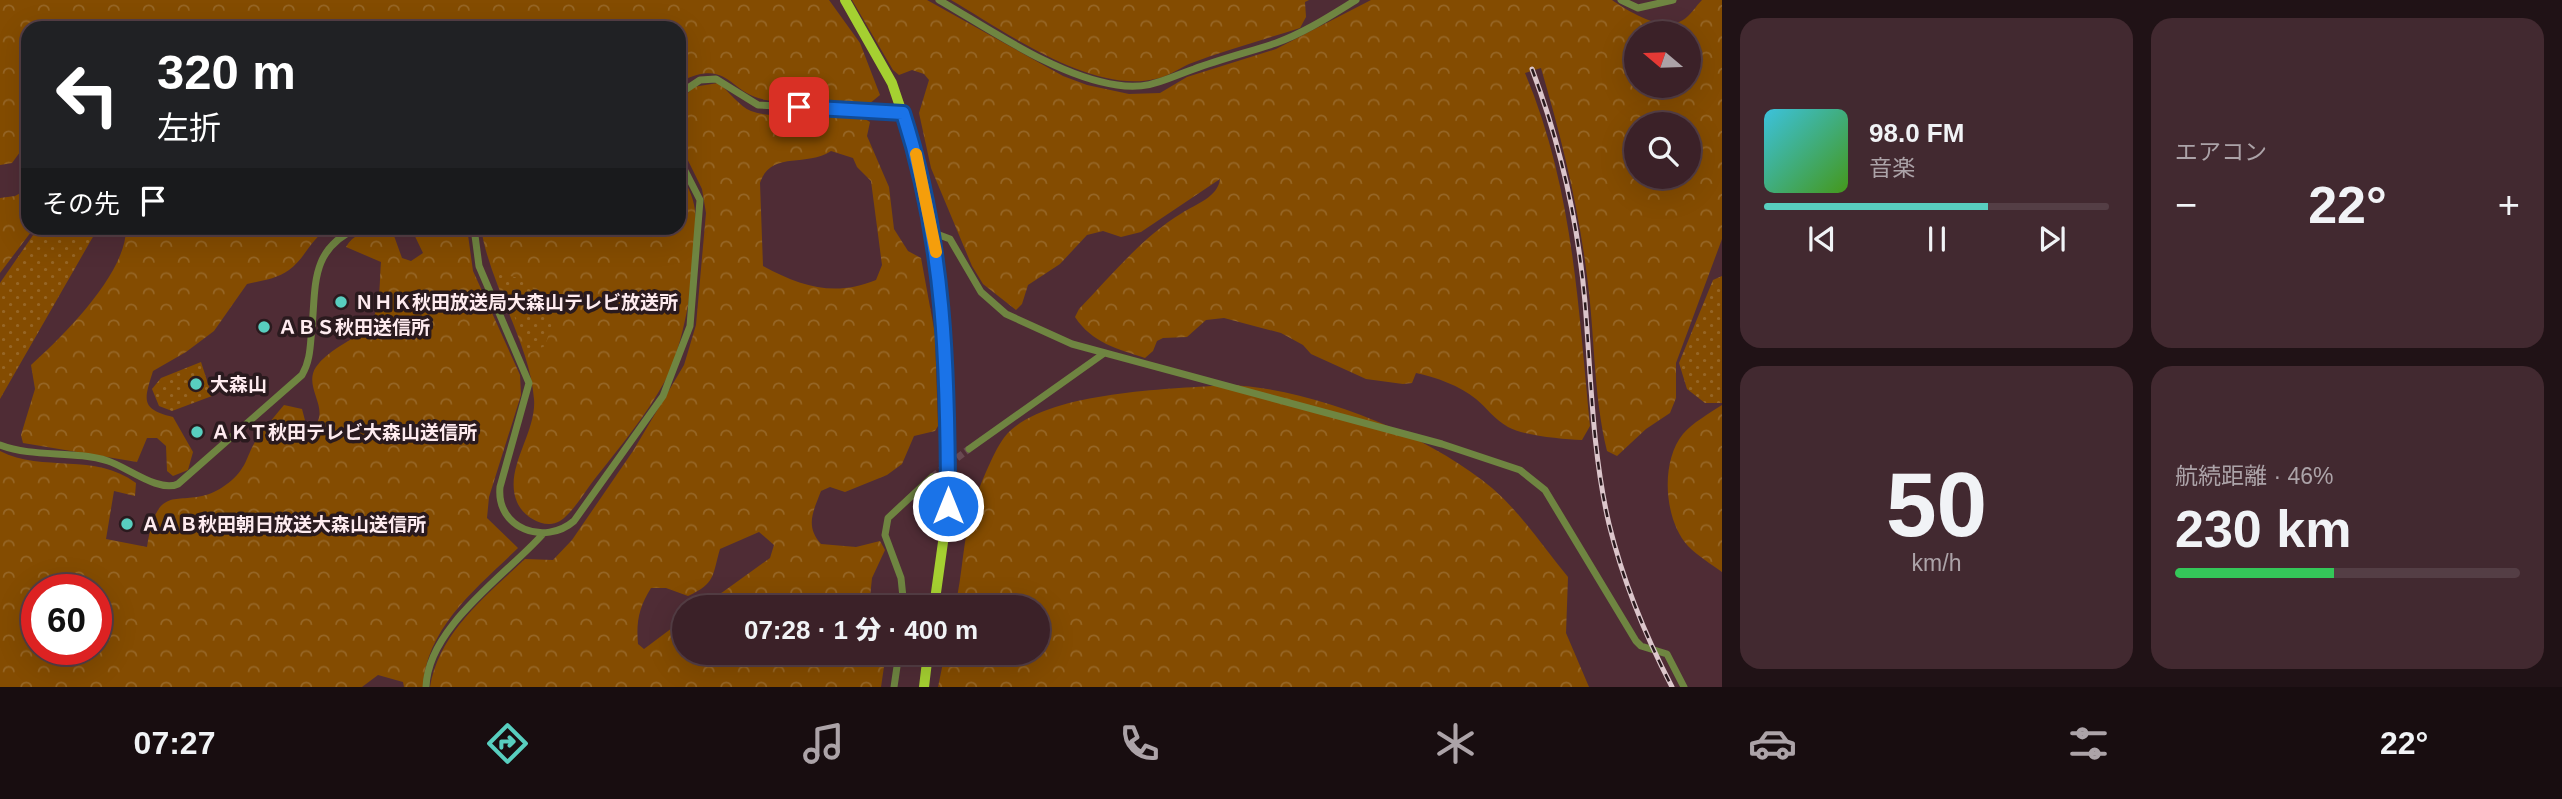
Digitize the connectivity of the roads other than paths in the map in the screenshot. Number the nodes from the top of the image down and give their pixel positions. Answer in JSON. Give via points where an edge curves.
{"nodes":[{"id":1,"x":845,"y":0,"type":"edge"},
{"id":2,"x":939,"y":0,"type":"edge"},
{"id":3,"x":1356,"y":0,"type":"edge"},
{"id":4,"x":1621,"y":0,"type":"edge"},
{"id":5,"x":1673,"y":0,"type":"edge"},
{"id":6,"x":686,"y":89,"type":"edge"},
{"id":7,"x":903,"y":113,"type":"junction"},
{"id":8,"x":686,"y":173,"type":"edge"},
{"id":9,"x":934,"y":233,"type":"junction"},
{"id":10,"x":344,"y":235,"type":"edge"},
{"id":11,"x":475,"y":235,"type":"edge"},
{"id":12,"x":1103,"y":354,"type":"junction"},
{"id":13,"x":0,"y":445,"type":"edge"},
{"id":14,"x":969,"y":450,"type":"tunnel mouth"},
{"id":15,"x":932,"y":477,"type":"tunnel mouth"},
{"id":16,"x":542,"y":535,"type":"junction"},
{"id":17,"x":903,"y":595,"type":"edge"},
{"id":18,"x":936,"y":595,"type":"edge"},
{"id":19,"x":897,"y":665,"type":"edge"},
{"id":20,"x":927,"y":665,"type":"edge"},
{"id":21,"x":426,"y":687,"type":"edge"},
{"id":22,"x":894,"y":687,"type":"edge"},
{"id":23,"x":924,"y":687,"type":"edge"},
{"id":24,"x":1684,"y":687,"type":"edge"}],
"edges":[{"from":1,"to":7,"type":"main road","via":[[877,54]]},
{"from":2,"to":3,"type":"street","via":[[1053,63],[1095,80],[1145,86],[1277,43]]},
{"from":4,"to":5,"type":"street","via":[[1638,8]]},
{"from":6,"to":7,"type":"street","via":[[700,80],[716,79],[758,105]]},
{"from":7,"to":9,"type":"main road"},
{"from":8,"to":16,"type":"street","via":[[700,200],[700,220],[690,326],[675,370],[654,410],[574,521]]},
{"from":9,"to":12,"type":"street","via":[[950,239],[981,292],[1006,314]]},
{"from":9,"to":18,"type":"main road","via":[[948,392],[948,506]]},
{"from":10,"to":13,"type":"street","via":[[332,241],[321,260],[309,358],[302,375],[178,484],[165,486],[100,459]]},
{"from":11,"to":16,"type":"street","via":[[479,266],[529,383],[500,487],[501,503],[513,523]]},
{"from":12,"to":14,"type":"street"},
{"from":12,"to":24,"type":"street","via":[[1188,373],[1520,470],[1545,489],[1636,641],[1667,654]]},
{"from":15,"to":17,"type":"street","via":[[888,518],[885,535]]},
{"from":16,"to":21,"type":"street","via":[[455,621],[426,676]]},
{"from":19,"to":22,"type":"street"},
{"from":20,"to":23,"type":"main road"}]}
